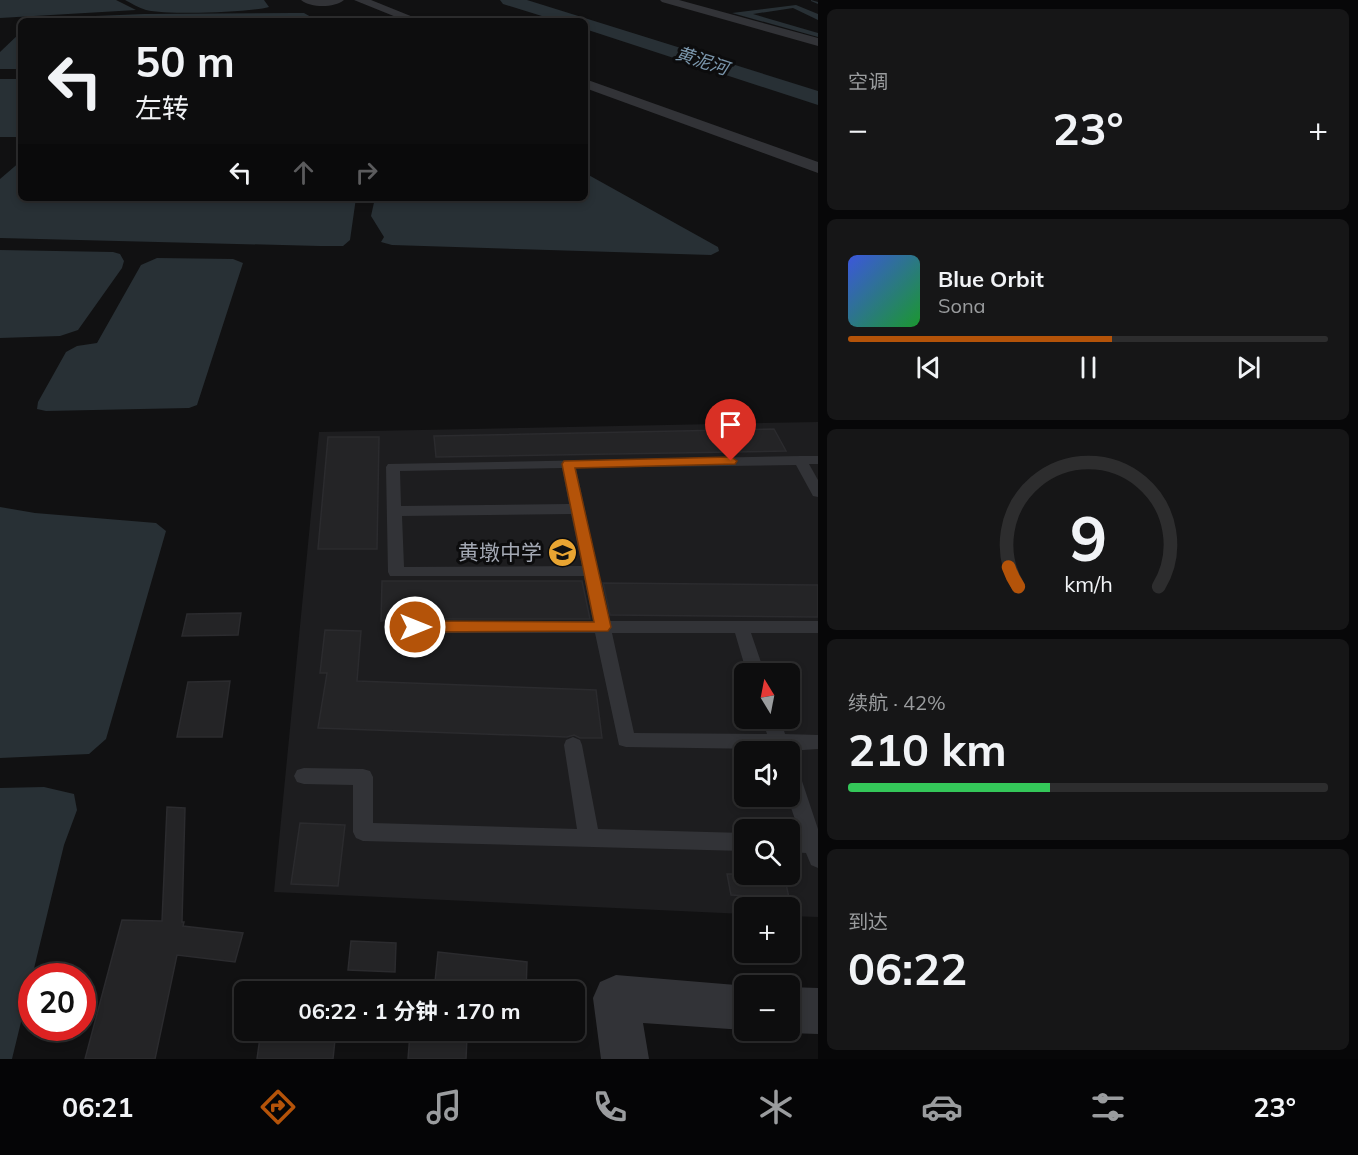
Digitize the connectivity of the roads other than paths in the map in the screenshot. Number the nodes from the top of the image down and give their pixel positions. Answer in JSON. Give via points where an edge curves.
{"nodes":[{"id":1,"x":307,"y":0,"type":"edge"},
{"id":2,"x":338,"y":0,"type":"edge"},
{"id":3,"x":360,"y":0,"type":"edge"},
{"id":4,"x":666,"y":0,"type":"edge"},
{"id":5,"x":409,"y":18,"type":"edge"},
{"id":6,"x":818,"y":42,"type":"edge"},
{"id":7,"x":588,"y":84,"type":"edge"},
{"id":8,"x":818,"y":168,"type":"edge"},
{"id":9,"x":801,"y":460,"type":"junction"},
{"id":10,"x":818,"y":460,"type":"edge"},
{"id":11,"x":568,"y":464,"type":"junction"},
{"id":12,"x":818,"y":494,"type":"edge"},
{"id":13,"x":578,"y":509,"type":"junction"},
{"id":14,"x":394,"y":512,"type":"junction"},
{"id":15,"x":591,"y":571,"type":"junction"},
{"id":16,"x":392,"y":627,"type":"dead end"},
{"id":17,"x":603,"y":627,"type":"junction"},
{"id":18,"x":741,"y":627,"type":"junction"},
{"id":19,"x":818,"y":627,"type":"edge"},
{"id":20,"x":752,"y":663,"type":"edge"},
{"id":21,"x":818,"y":742,"type":"edge"},
{"id":22,"x":800,"y":744,"type":"edge"},
{"id":23,"x":573,"y":745,"type":"dead end"},
{"id":24,"x":734,"y":745,"type":"edge"},
{"id":25,"x":304,"y":776,"type":"dead end"},
{"id":26,"x":800,"y":803,"type":"edge"},
{"id":27,"x":589,"y":838,"type":"junction"},
{"id":28,"x":734,"y":842,"type":"edge"},
{"id":29,"x":800,"y":845,"type":"edge"},
{"id":30,"x":816,"y":849,"type":"edge"},
{"id":31,"x":734,"y":1006,"type":"edge"},
{"id":32,"x":800,"y":1010,"type":"edge"},
{"id":33,"x":818,"y":1011,"type":"edge"},
{"id":34,"x":625,"y":1059,"type":"edge"}],
"edges":[{"from":1,"to":2,"type":"street"},
{"from":3,"to":5,"type":"street"},
{"from":4,"to":6,"type":"street"},
{"from":7,"to":8,"type":"street"},
{"from":9,"to":10,"type":"lane"},
{"from":9,"to":11,"type":"lane"},
{"from":9,"to":12,"type":"lane"},
{"from":11,"to":13,"type":"lane"},
{"from":11,"to":14,"type":"lane","via":[[393,467]]},
{"from":13,"to":14,"type":"lane"},
{"from":13,"to":15,"type":"lane"},
{"from":14,"to":15,"type":"lane","via":[[396,573]]},
{"from":15,"to":17,"type":"lane"},
{"from":16,"to":17,"type":"lane"},
{"from":17,"to":18,"type":"lane"},
{"from":17,"to":24,"type":"lane","via":[[626,740]]},
{"from":18,"to":19,"type":"lane"},
{"from":18,"to":20,"type":"lane"},
{"from":21,"to":22,"type":"lane"},
{"from":23,"to":27,"type":"lane"},
{"from":25,"to":27,"type":"lane","via":[[363,777],[363,832]]},
{"from":26,"to":30,"type":"lane"},
{"from":27,"to":28,"type":"lane"},
{"from":29,"to":30,"type":"lane"},
{"from":31,"to":34,"type":"street","via":[[616,998]]},
{"from":32,"to":33,"type":"street"}]}
